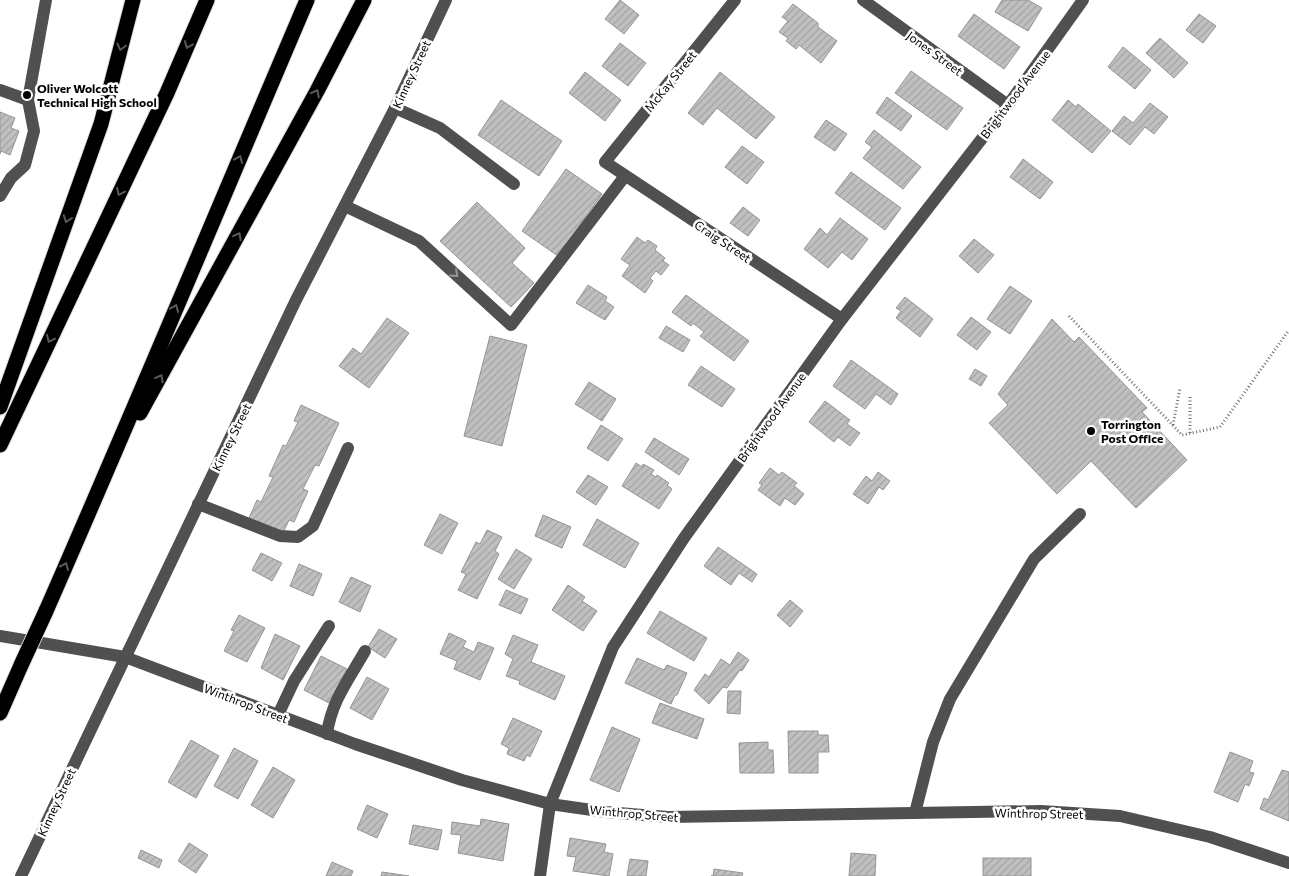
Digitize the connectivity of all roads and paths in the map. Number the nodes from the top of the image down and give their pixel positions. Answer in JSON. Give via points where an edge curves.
{"nodes":[{"id":1,"x":46,"y":0,"type":"edge"},
{"id":2,"x":133,"y":0,"type":"edge"},
{"id":3,"x":208,"y":0,"type":"edge"},
{"id":4,"x":307,"y":0,"type":"edge"},
{"id":5,"x":364,"y":0,"type":"edge"},
{"id":6,"x":446,"y":0,"type":"edge"},
{"id":7,"x":735,"y":0,"type":"edge"},
{"id":8,"x":863,"y":0,"type":"edge"},
{"id":9,"x":1083,"y":0,"type":"edge"},
{"id":10,"x":0,"y":90,"type":"edge"},
{"id":11,"x":28,"y":100,"type":"junction"},
{"id":12,"x":1008,"y":105,"type":"junction"},
{"id":13,"x":396,"y":108,"type":"junction"},
{"id":14,"x":605,"y":162,"type":"joint"},
{"id":15,"x":626,"y":176,"type":"junction"},
{"id":16,"x":514,"y":184,"type":"dead end"},
{"id":17,"x":0,"y":196,"type":"edge"},
{"id":18,"x":345,"y":206,"type":"junction"},
{"id":19,"x":1069,"y":316,"type":"dead end"},
{"id":20,"x":842,"y":319,"type":"junction"},
{"id":21,"x":1289,"y":330,"type":"edge"},
{"id":22,"x":1180,"y":388,"type":"dead end"},
{"id":23,"x":1190,"y":395,"type":"dead end"},
{"id":24,"x":0,"y":407,"type":"edge"},
{"id":25,"x":1173,"y":425,"type":"junction"},
{"id":26,"x":1190,"y":433,"type":"junction"},
{"id":27,"x":0,"y":445,"type":"edge"},
{"id":28,"x":348,"y":448,"type":"dead end"},
{"id":29,"x":102,"y":483,"type":"junction"},
{"id":30,"x":198,"y":504,"type":"junction"},
{"id":31,"x":1080,"y":514,"type":"dead end"},
{"id":32,"x":329,"y":626,"type":"dead end"},
{"id":33,"x":0,"y":636,"type":"edge"},
{"id":34,"x":365,"y":651,"type":"dead end"},
{"id":35,"x":125,"y":657,"type":"junction"},
{"id":36,"x":0,"y":713,"type":"edge"},
{"id":37,"x":278,"y":715,"type":"junction"},
{"id":38,"x":327,"y":734,"type":"junction"},
{"id":39,"x":550,"y":804,"type":"junction"},
{"id":40,"x":915,"y":813,"type":"junction"},
{"id":41,"x":1289,"y":863,"type":"edge"},
{"id":42,"x":21,"y":876,"type":"edge"},
{"id":43,"x":540,"y":876,"type":"edge"}],
"edges":[{"from":1,"to":11,"type":"street"},
{"from":2,"to":24,"type":"highway","one_way":true,"via":[[101,124]]},
{"from":3,"to":27,"type":"highway","one_way":true},
{"from":29,"to":4,"type":"highway","one_way":true},
{"from":29,"to":5,"type":"highway","one_way":true},
{"from":6,"to":13,"type":"street","name":"Kinney Street"},
{"from":7,"to":14,"type":"street","name":"McKay Street"},
{"from":8,"to":12,"type":"street","name":"Jones Street"},
{"from":9,"to":12,"type":"street","name":"Brightwood Avenue"},
{"from":10,"to":11,"type":"street"},
{"from":11,"to":17,"type":"street","via":[[34,131],[25,165],[11,178]]},
{"from":12,"to":20,"type":"street","name":"Brightwood Avenue"},
{"from":13,"to":16,"type":"street","via":[[440,128]]},
{"from":13,"to":18,"type":"street","name":"Kinney Street"},
{"from":14,"to":15,"type":"street","name":"Craig Street"},
{"from":18,"to":15,"type":"street","one_way":true,"via":[[419,241],[511,325]]},
{"from":15,"to":20,"type":"street","name":"Craig Street"},
{"from":18,"to":30,"type":"street","name":"Kinney Street"},
{"from":19,"to":25,"type":"path"},
{"from":20,"to":39,"type":"street","name":"Brightwood Avenue","via":[[684,538],[613,647]]},
{"from":21,"to":26,"type":"path","via":[[1220,427]]},
{"from":22,"to":25,"type":"path"},
{"from":23,"to":26,"type":"path"},
{"from":25,"to":26,"type":"path","via":[[1182,435]]},
{"from":28,"to":30,"type":"street","via":[[313,526],[298,537],[280,536]]},
{"from":36,"to":29,"type":"highway","one_way":true,"bridge":true},
{"from":30,"to":35,"type":"street","name":"Kinney Street"},
{"from":31,"to":40,"type":"street","via":[[1034,559],[950,699],[933,742]]},
{"from":32,"to":37,"type":"street","via":[[294,681]]},
{"from":33,"to":35,"type":"street","name":"Winthrop Street"},
{"from":34,"to":38,"type":"street","via":[[333,706]]},
{"from":35,"to":37,"type":"street","name":"Winthrop Street"},
{"from":35,"to":42,"type":"street","name":"Kinney Street"},
{"from":37,"to":38,"type":"street","name":"Winthrop Street"},
{"from":38,"to":39,"type":"street","name":"Winthrop Street","via":[[462,780]]},
{"from":39,"to":40,"type":"street","name":"Winthrop Street","via":[[668,817]]},
{"from":39,"to":43,"type":"street","name":"Brightwood Avenue"},
{"from":40,"to":41,"type":"street","name":"Winthrop Street","via":[[1041,811],[1120,816],[1210,837]]}]}
